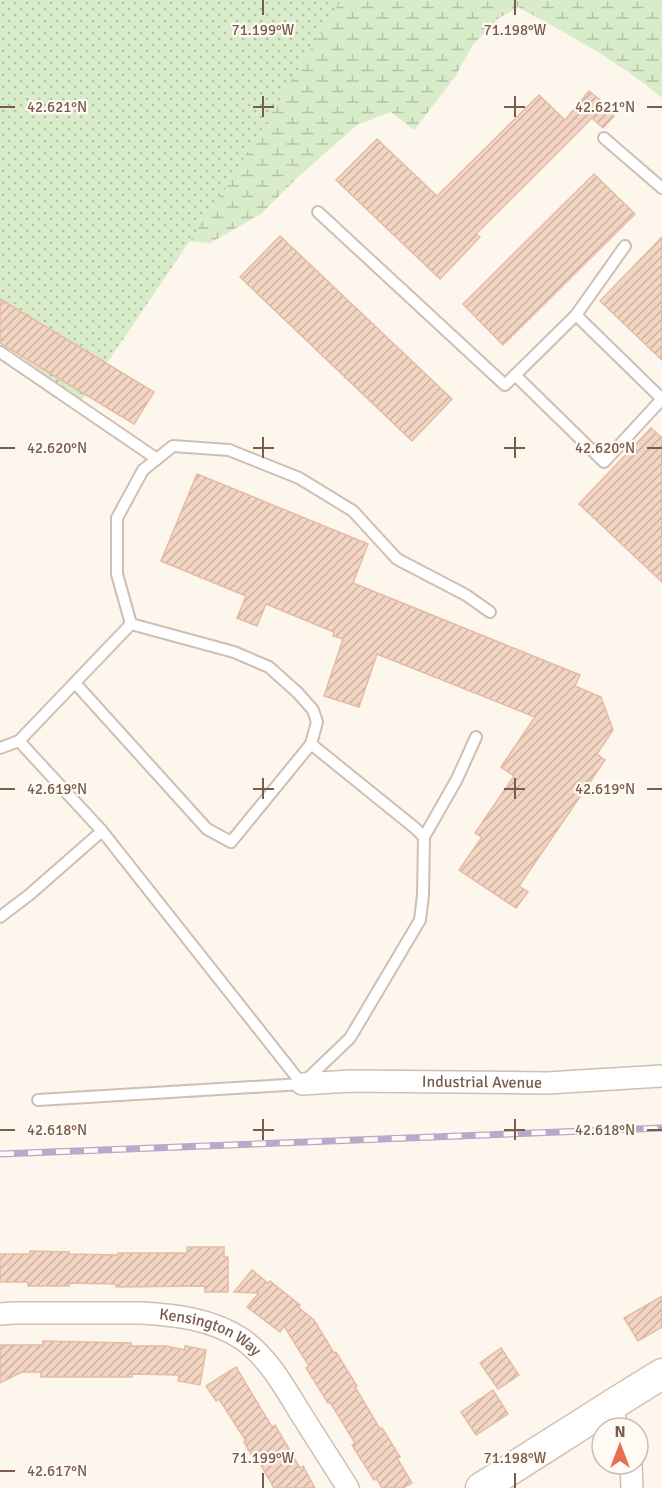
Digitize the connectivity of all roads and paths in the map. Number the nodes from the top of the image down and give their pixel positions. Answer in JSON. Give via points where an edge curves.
{"nodes":[{"id":1,"x":604,"y":138,"type":"dead end"},
{"id":2,"x":662,"y":188,"type":"edge"},
{"id":3,"x":318,"y":212,"type":"dead end"},
{"id":4,"x":625,"y":246,"type":"dead end"},
{"id":5,"x":576,"y":315,"type":"junction"},
{"id":6,"x":0,"y":352,"type":"edge"},
{"id":7,"x":515,"y":375,"type":"junction"},
{"id":8,"x":662,"y":399,"type":"edge"},
{"id":9,"x":157,"y":459,"type":"junction"},
{"id":10,"x":490,"y":612,"type":"dead end"},
{"id":11,"x":131,"y":624,"type":"junction"},
{"id":12,"x":75,"y":683,"type":"junction"},
{"id":13,"x":476,"y":737,"type":"dead end"},
{"id":14,"x":19,"y":741,"type":"junction"},
{"id":15,"x":311,"y":744,"type":"junction"},
{"id":16,"x":0,"y":748,"type":"edge"},
{"id":17,"x":102,"y":831,"type":"junction"},
{"id":18,"x":424,"y":837,"type":"junction"},
{"id":19,"x":0,"y":917,"type":"edge"},
{"id":20,"x":662,"y":1076,"type":"edge"},
{"id":21,"x":302,"y":1084,"type":"junction"},
{"id":22,"x":38,"y":1100,"type":"dead end"},
{"id":23,"x":0,"y":1314,"type":"edge"},
{"id":24,"x":662,"y":1374,"type":"edge"},
{"id":25,"x":615,"y":1416,"type":"edge"},
{"id":26,"x":590,"y":1428,"type":"edge"},
{"id":27,"x":348,"y":1488,"type":"edge"},
{"id":28,"x":481,"y":1488,"type":"edge"}],
"edges":[{"from":1,"to":2,"type":"lane"},
{"from":3,"to":7,"type":"lane","via":[[505,385]]},
{"from":4,"to":5,"type":"lane"},
{"from":5,"to":7,"type":"lane"},
{"from":5,"to":8,"type":"lane"},
{"from":6,"to":9,"type":"lane"},
{"from":7,"to":8,"type":"lane","via":[[604,462]]},
{"from":9,"to":10,"type":"lane","via":[[173,446],[229,450],[299,478],[353,511],[397,558]]},
{"from":9,"to":11,"type":"lane","via":[[143,470],[117,518],[117,574]]},
{"from":11,"to":12,"type":"lane"},
{"from":11,"to":15,"type":"lane","via":[[234,652],[269,667],[312,710],[317,722]]},
{"from":12,"to":14,"type":"lane"},
{"from":12,"to":15,"type":"lane","via":[[207,829],[231,842]]},
{"from":13,"to":18,"type":"lane"},
{"from":14,"to":16,"type":"lane"},
{"from":14,"to":17,"type":"lane"},
{"from":15,"to":18,"type":"lane"},
{"from":17,"to":19,"type":"lane"},
{"from":17,"to":21,"type":"lane"},
{"from":18,"to":21,"type":"lane","via":[[420,920],[350,1038]]},
{"from":20,"to":21,"type":"street","name":"Industrial Avenue","via":[[547,1083]]},
{"from":21,"to":22,"type":"lane"},
{"from":23,"to":27,"type":"street","name":"Kensington Way","via":[[161,1314],[200,1320],[227,1330],[251,1346],[270,1367]]},
{"from":24,"to":25,"type":"main road"},
{"from":26,"to":28,"type":"main road","via":[[544,1449]]}]}
